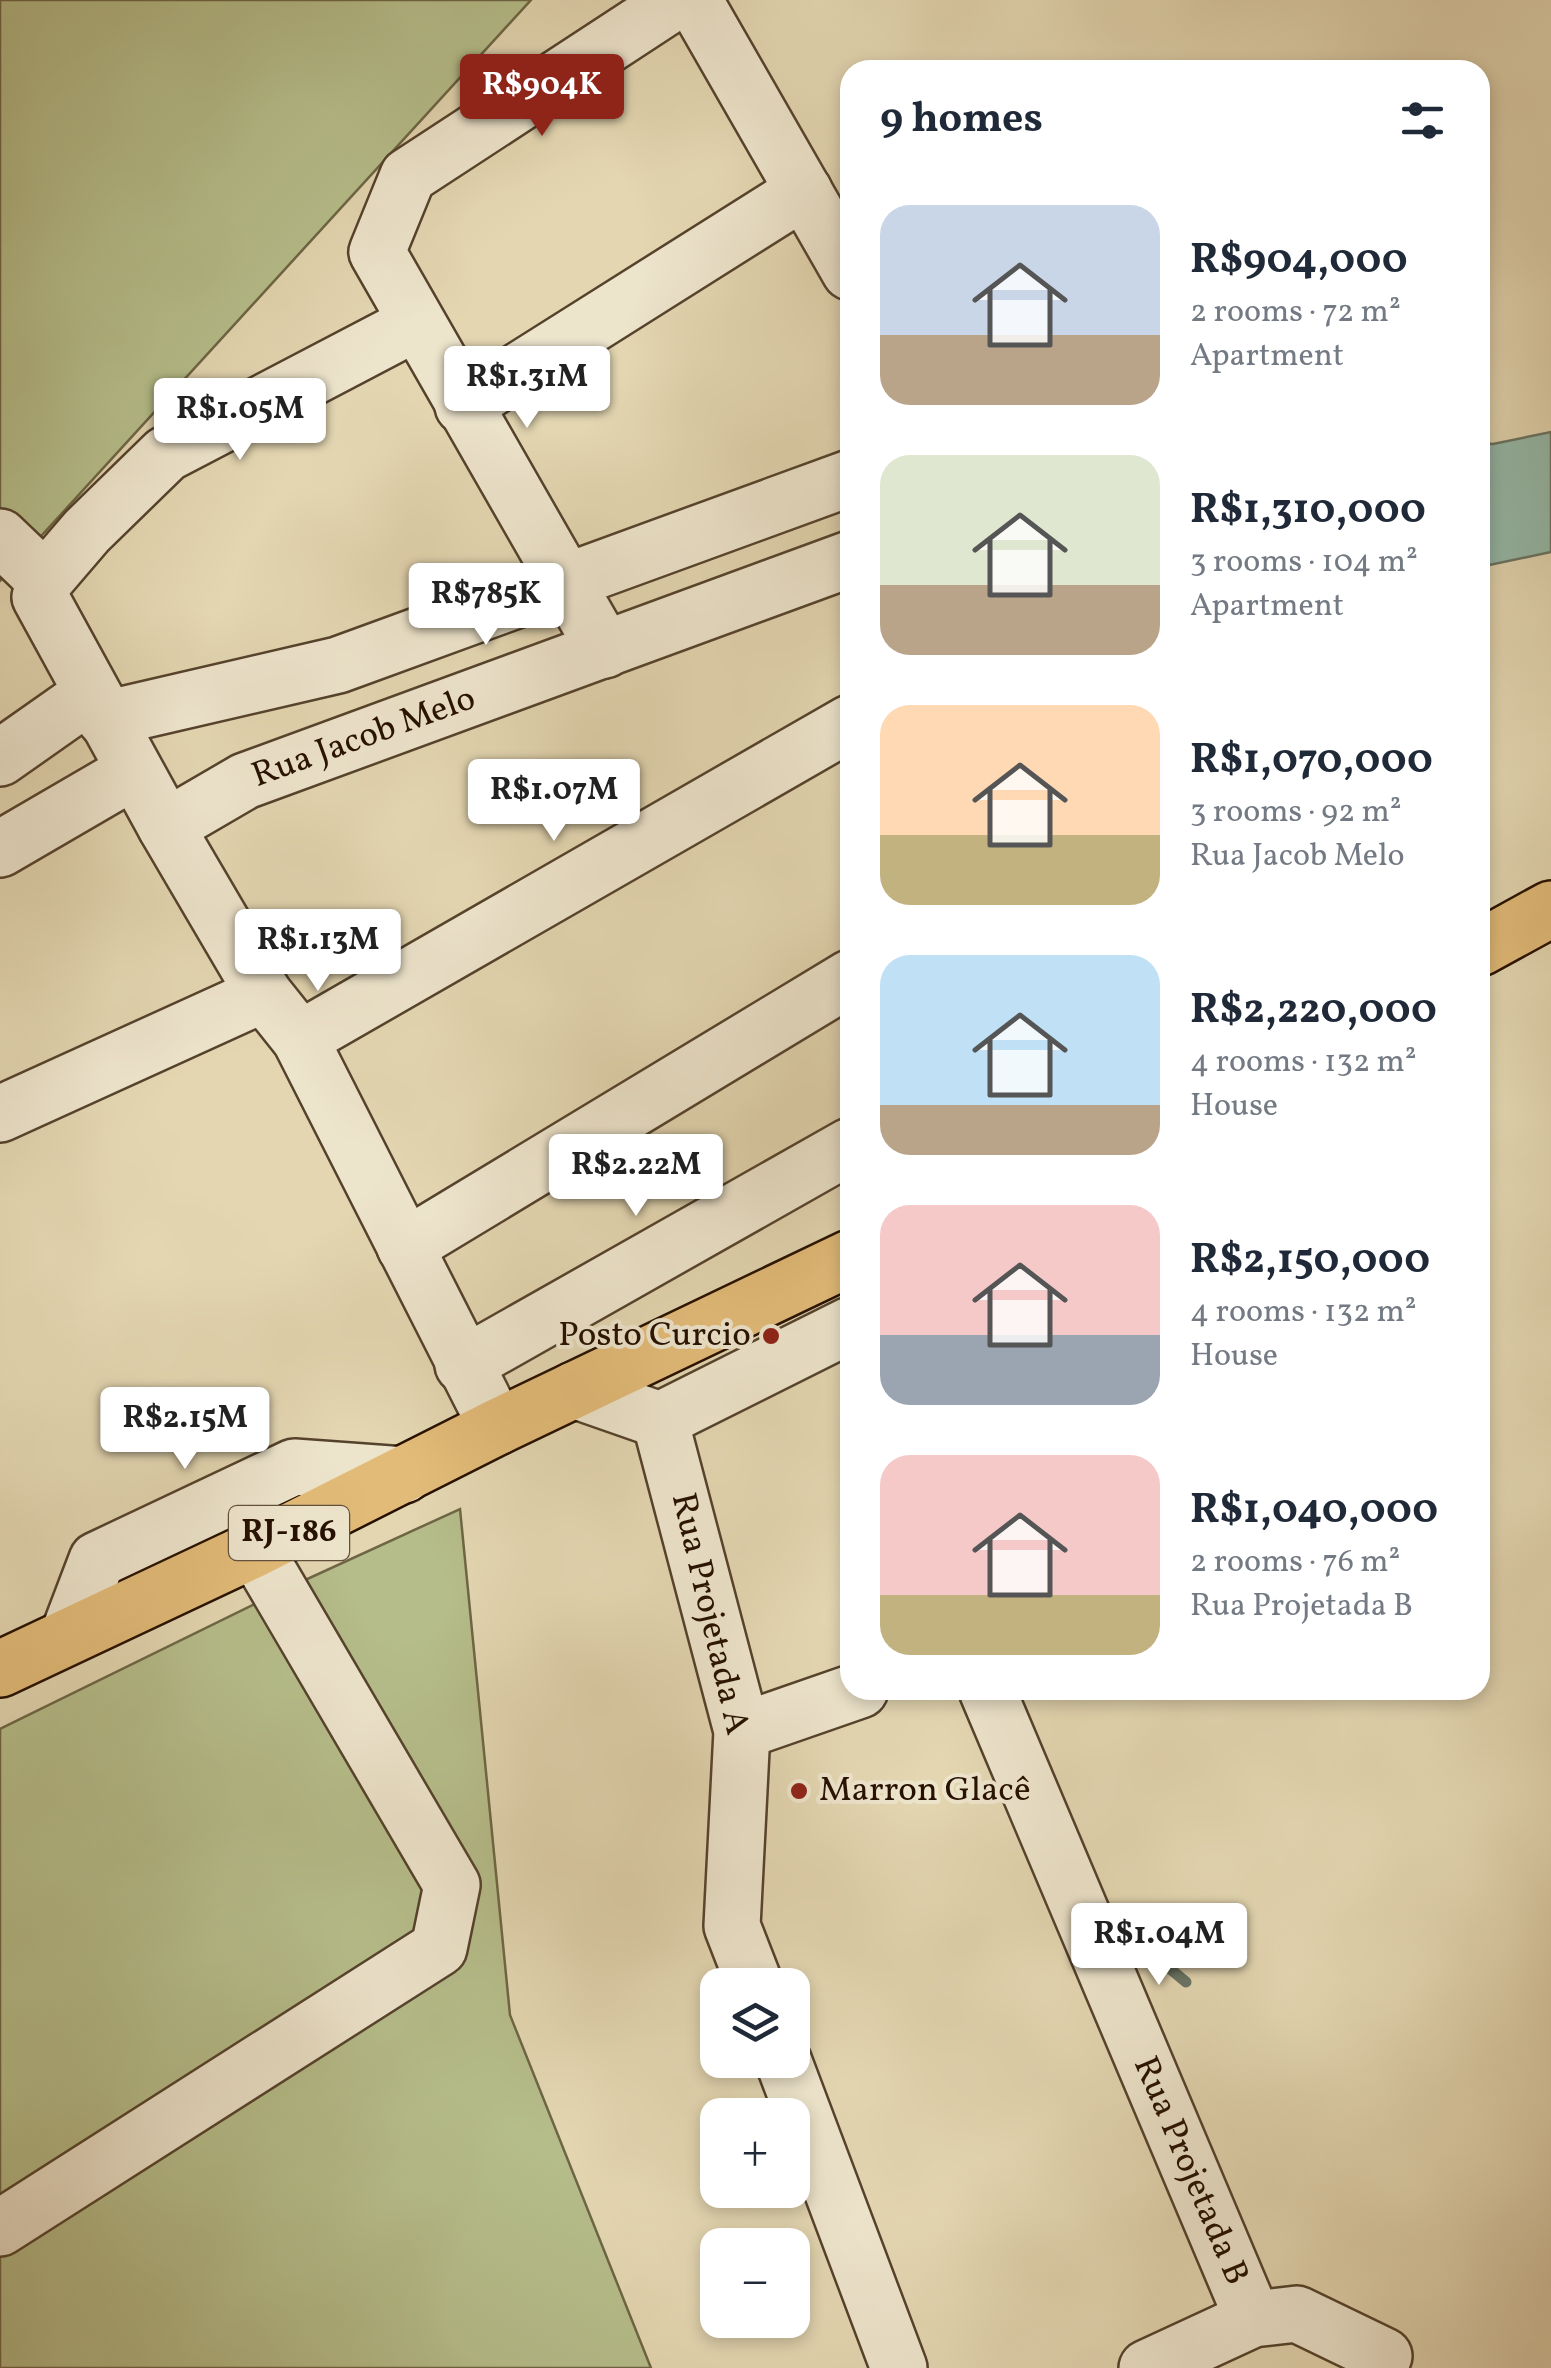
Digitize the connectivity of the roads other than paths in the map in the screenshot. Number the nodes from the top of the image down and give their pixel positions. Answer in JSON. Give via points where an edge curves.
{"nodes":[{"id":1,"x":677,"y":0,"type":"edge"},
{"id":2,"x":694,"y":0,"type":"edge"},
{"id":3,"x":804,"y":190,"type":"junction"},
{"id":4,"x":840,"y":254,"type":"edge"},
{"id":5,"x":416,"y":323,"type":"junction"},
{"id":6,"x":464,"y":406,"type":"junction"},
{"id":7,"x":840,"y":482,"type":"edge"},
{"id":8,"x":0,"y":536,"type":"edge"},
{"id":9,"x":840,"y":563,"type":"edge"},
{"id":10,"x":45,"y":580,"type":"junction"},
{"id":11,"x":566,"y":584,"type":"junction"},
{"id":12,"x":605,"y":650,"type":"junction"},
{"id":13,"x":98,"y":706,"type":"junction"},
{"id":14,"x":840,"y":729,"type":"edge"},
{"id":15,"x":0,"y":758,"type":"edge"},
{"id":16,"x":134,"y":771,"type":"junction"},
{"id":17,"x":166,"y":828,"type":"junction"},
{"id":18,"x":0,"y":850,"type":"edge"},
{"id":19,"x":1551,"y":909,"type":"edge"},
{"id":20,"x":1490,"y":943,"type":"edge"},
{"id":21,"x":840,"y":984,"type":"edge"},
{"id":22,"x":264,"y":994,"type":"junction"},
{"id":23,"x":300,"y":1039,"type":"junction"},
{"id":24,"x":0,"y":1114,"type":"edge"},
{"id":25,"x":840,"y":1152,"type":"edge"},
{"id":26,"x":405,"y":1247,"type":"junction"},
{"id":27,"x":840,"y":1263,"type":"edge"},
{"id":28,"x":840,"y":1330,"type":"edge"},
{"id":29,"x":464,"y":1366,"type":"junction"},
{"id":30,"x":574,"y":1390,"type":"junction"},
{"id":31,"x":660,"y":1420,"type":"junction"},
{"id":32,"x":496,"y":1427,"type":"junction"},
{"id":33,"x":404,"y":1475,"type":"junction"},
{"id":34,"x":255,"y":1549,"type":"junction"},
{"id":35,"x":68,"y":1636,"type":"junction"},
{"id":36,"x":0,"y":1669,"type":"edge"},
{"id":37,"x":840,"y":1697,"type":"edge"},
{"id":38,"x":992,"y":1700,"type":"edge"},
{"id":39,"x":742,"y":1731,"type":"junction"},
{"id":40,"x":748,"y":1968,"type":"edge"},
{"id":41,"x":790,"y":2078,"type":"edge"},
{"id":42,"x":0,"y":2228,"type":"edge"},
{"id":43,"x":1275,"y":2317,"type":"junction"},
{"id":44,"x":1384,"y":2356,"type":"dead end"},
{"id":45,"x":899,"y":2368,"type":"edge"},
{"id":46,"x":1147,"y":2368,"type":"edge"}],
"edges":[{"from":1,"to":5,"type":"street","via":[[408,176],[378,252]]},
{"from":2,"to":3,"type":"street"},
{"from":3,"to":4,"type":"street"},
{"from":3,"to":6,"type":"street"},
{"from":5,"to":6,"type":"street"},
{"from":5,"to":10,"type":"street","via":[[166,454]]},
{"from":6,"to":11,"type":"street"},
{"from":7,"to":11,"type":"street"},
{"from":8,"to":10,"type":"street"},
{"from":9,"to":12,"type":"street","name":"Rua Jacob Melo"},
{"from":10,"to":13,"type":"street","via":[[40,597]]},
{"from":11,"to":12,"type":"street"},
{"from":11,"to":13,"type":"street","via":[[338,666]]},
{"from":12,"to":17,"type":"street","name":"Rua Jacob Melo","via":[[245,781]]},
{"from":13,"to":15,"type":"street"},
{"from":13,"to":16,"type":"street"},
{"from":14,"to":23,"type":"street"},
{"from":16,"to":17,"type":"street"},
{"from":16,"to":18,"type":"street"},
{"from":17,"to":22,"type":"street"},
{"from":19,"to":20,"type":"highway"},
{"from":21,"to":26,"type":"street"},
{"from":22,"to":23,"type":"street"},
{"from":22,"to":24,"type":"street"},
{"from":23,"to":26,"type":"street"},
{"from":25,"to":29,"type":"street"},
{"from":26,"to":29,"type":"street"},
{"from":27,"to":30,"type":"highway","number":"RJ-186"},
{"from":28,"to":31,"type":"street"},
{"from":29,"to":32,"type":"street"},
{"from":30,"to":31,"type":"street"},
{"from":30,"to":32,"type":"highway","number":"RJ-186"},
{"from":31,"to":39,"type":"street","name":"Rua Projetada A"},
{"from":32,"to":33,"type":"highway","number":"RJ-186"},
{"from":33,"to":34,"type":"highway","number":"RJ-186"},
{"from":33,"to":35,"type":"street","via":[[294,1468],[97,1560]]},
{"from":34,"to":35,"type":"highway","number":"RJ-186"},
{"from":34,"to":42,"type":"street","via":[[452,1885],[439,1948]]},
{"from":35,"to":36,"type":"highway","number":"RJ-186"},
{"from":37,"to":39,"type":"street"},
{"from":38,"to":43,"type":"street","name":"Rua Projetada B"},
{"from":39,"to":40,"type":"street","name":"Rua Projetada A","via":[[732,1926]]},
{"from":41,"to":45,"type":"street"},
{"from":43,"to":44,"type":"street"},
{"from":43,"to":46,"type":"street","name":"Rua Projetada B"}]}
